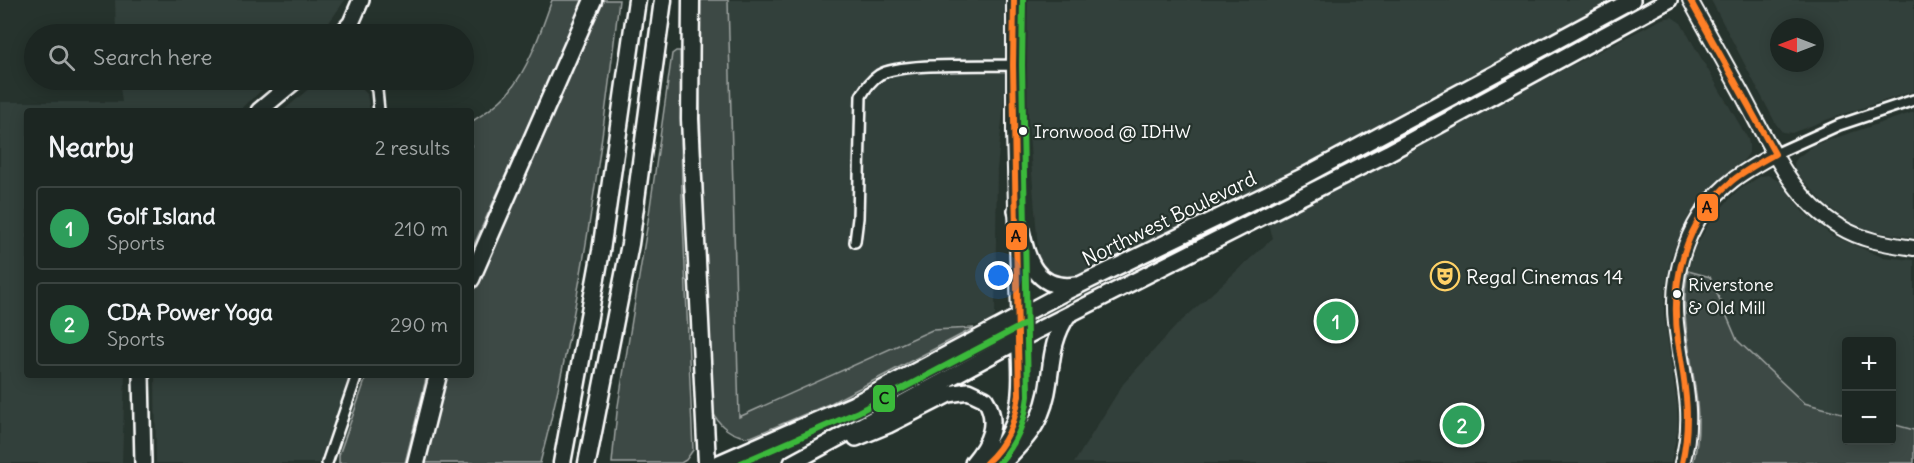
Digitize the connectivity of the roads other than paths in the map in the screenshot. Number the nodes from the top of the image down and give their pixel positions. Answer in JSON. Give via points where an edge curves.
{"nodes":[{"id":1,"x":361,"y":0,"type":"edge"},
{"id":2,"x":593,"y":0,"type":"edge"},
{"id":3,"x":637,"y":0,"type":"edge"},
{"id":4,"x":663,"y":0,"type":"edge"},
{"id":5,"x":691,"y":0,"type":"edge"},
{"id":6,"x":1014,"y":0,"type":"edge"},
{"id":7,"x":1632,"y":0,"type":"edge"},
{"id":8,"x":1669,"y":0,"type":"edge"},
{"id":9,"x":1690,"y":0,"type":"edge"},
{"id":10,"x":350,"y":24,"type":"edge"},
{"id":11,"x":1013,"y":65,"type":"junction"},
{"id":12,"x":284,"y":90,"type":"edge"},
{"id":13,"x":377,"y":90,"type":"edge"},
{"id":14,"x":1914,"y":100,"type":"edge"},
{"id":15,"x":263,"y":108,"type":"edge"},
{"id":16,"x":379,"y":108,"type":"edge"},
{"id":17,"x":1776,"y":154,"type":"junction"},
{"id":18,"x":1016,"y":210,"type":"junction"},
{"id":19,"x":855,"y":242,"type":"dead end"},
{"id":20,"x":1914,"y":248,"type":"edge"},
{"id":21,"x":474,"y":272,"type":"edge"},
{"id":22,"x":1082,"y":284,"type":"junction"},
{"id":23,"x":1068,"y":315,"type":"junction"},
{"id":24,"x":1019,"y":316,"type":"junction"},
{"id":25,"x":1019,"y":339,"type":"junction"},
{"id":26,"x":141,"y":378,"type":"edge"},
{"id":27,"x":356,"y":378,"type":"edge"},
{"id":28,"x":437,"y":378,"type":"edge"},
{"id":29,"x":793,"y":462,"type":"edge"},
{"id":30,"x":142,"y":463,"type":"edge"},
{"id":31,"x":327,"y":463,"type":"edge"},
{"id":32,"x":416,"y":463,"type":"edge"},
{"id":33,"x":562,"y":463,"type":"edge"},
{"id":34,"x":587,"y":463,"type":"edge"},
{"id":35,"x":707,"y":463,"type":"edge"},
{"id":36,"x":719,"y":463,"type":"edge"},
{"id":37,"x":973,"y":463,"type":"edge"},
{"id":38,"x":986,"y":463,"type":"edge"},
{"id":39,"x":1003,"y":463,"type":"edge"},
{"id":40,"x":1682,"y":463,"type":"edge"}],
"edges":[{"from":1,"to":10,"type":"main road"},
{"from":2,"to":21,"type":"highway"},
{"from":3,"to":33,"type":"highway","via":[[602,251]]},
{"from":4,"to":34,"type":"highway","via":[[630,244]]},
{"from":5,"to":35,"type":"highway","via":[[690,120]]},
{"from":6,"to":11,"type":"street"},
{"from":7,"to":22,"type":"main road","name":"Northwest Boulevard","via":[[1304,176]]},
{"from":8,"to":23,"type":"main road","name":"Northwest Boulevard","via":[[1388,153]]},
{"from":9,"to":17,"type":"street"},
{"from":11,"to":18,"type":"street"},
{"from":11,"to":19,"type":"street","via":[[906,68],[881,74],[869,83],[861,96]]},
{"from":12,"to":15,"type":"main road"},
{"from":13,"to":16,"type":"street"},
{"from":14,"to":17,"type":"street","via":[[1839,125]]},
{"from":17,"to":20,"type":"street","via":[[1783,169],[1826,219],[1860,238]]},
{"from":17,"to":40,"type":"street","via":[[1731,181],[1713,199],[1697,220],[1685,247],[1675,301],[1689,423]]},
{"from":18,"to":22,"type":"main road","via":[[1039,276],[1054,284]]},
{"from":18,"to":24,"type":"street"},
{"from":22,"to":24,"type":"main road","name":"Northwest Boulevard"},
{"from":23,"to":25,"type":"main road","name":"Northwest Boulevard"},
{"from":23,"to":39,"type":"main road","via":[[1053,345],[1040,414],[1023,442]]},
{"from":24,"to":25,"type":"main road"},
{"from":24,"to":36,"type":"main road","name":"Northwest Boulevard","via":[[854,404]]},
{"from":25,"to":29,"type":"main road","name":"Northwest Boulevard"},
{"from":25,"to":38,"type":"main road","via":[[1019,395],[1014,427],[999,452]]},
{"from":26,"to":30,"type":"main road"},
{"from":27,"to":31,"type":"street"},
{"from":28,"to":32,"type":"highway"},
{"from":29,"to":37,"type":"main road","via":[[888,425],[949,394],[968,391],[985,399],[993,417],[989,439]]}]}
